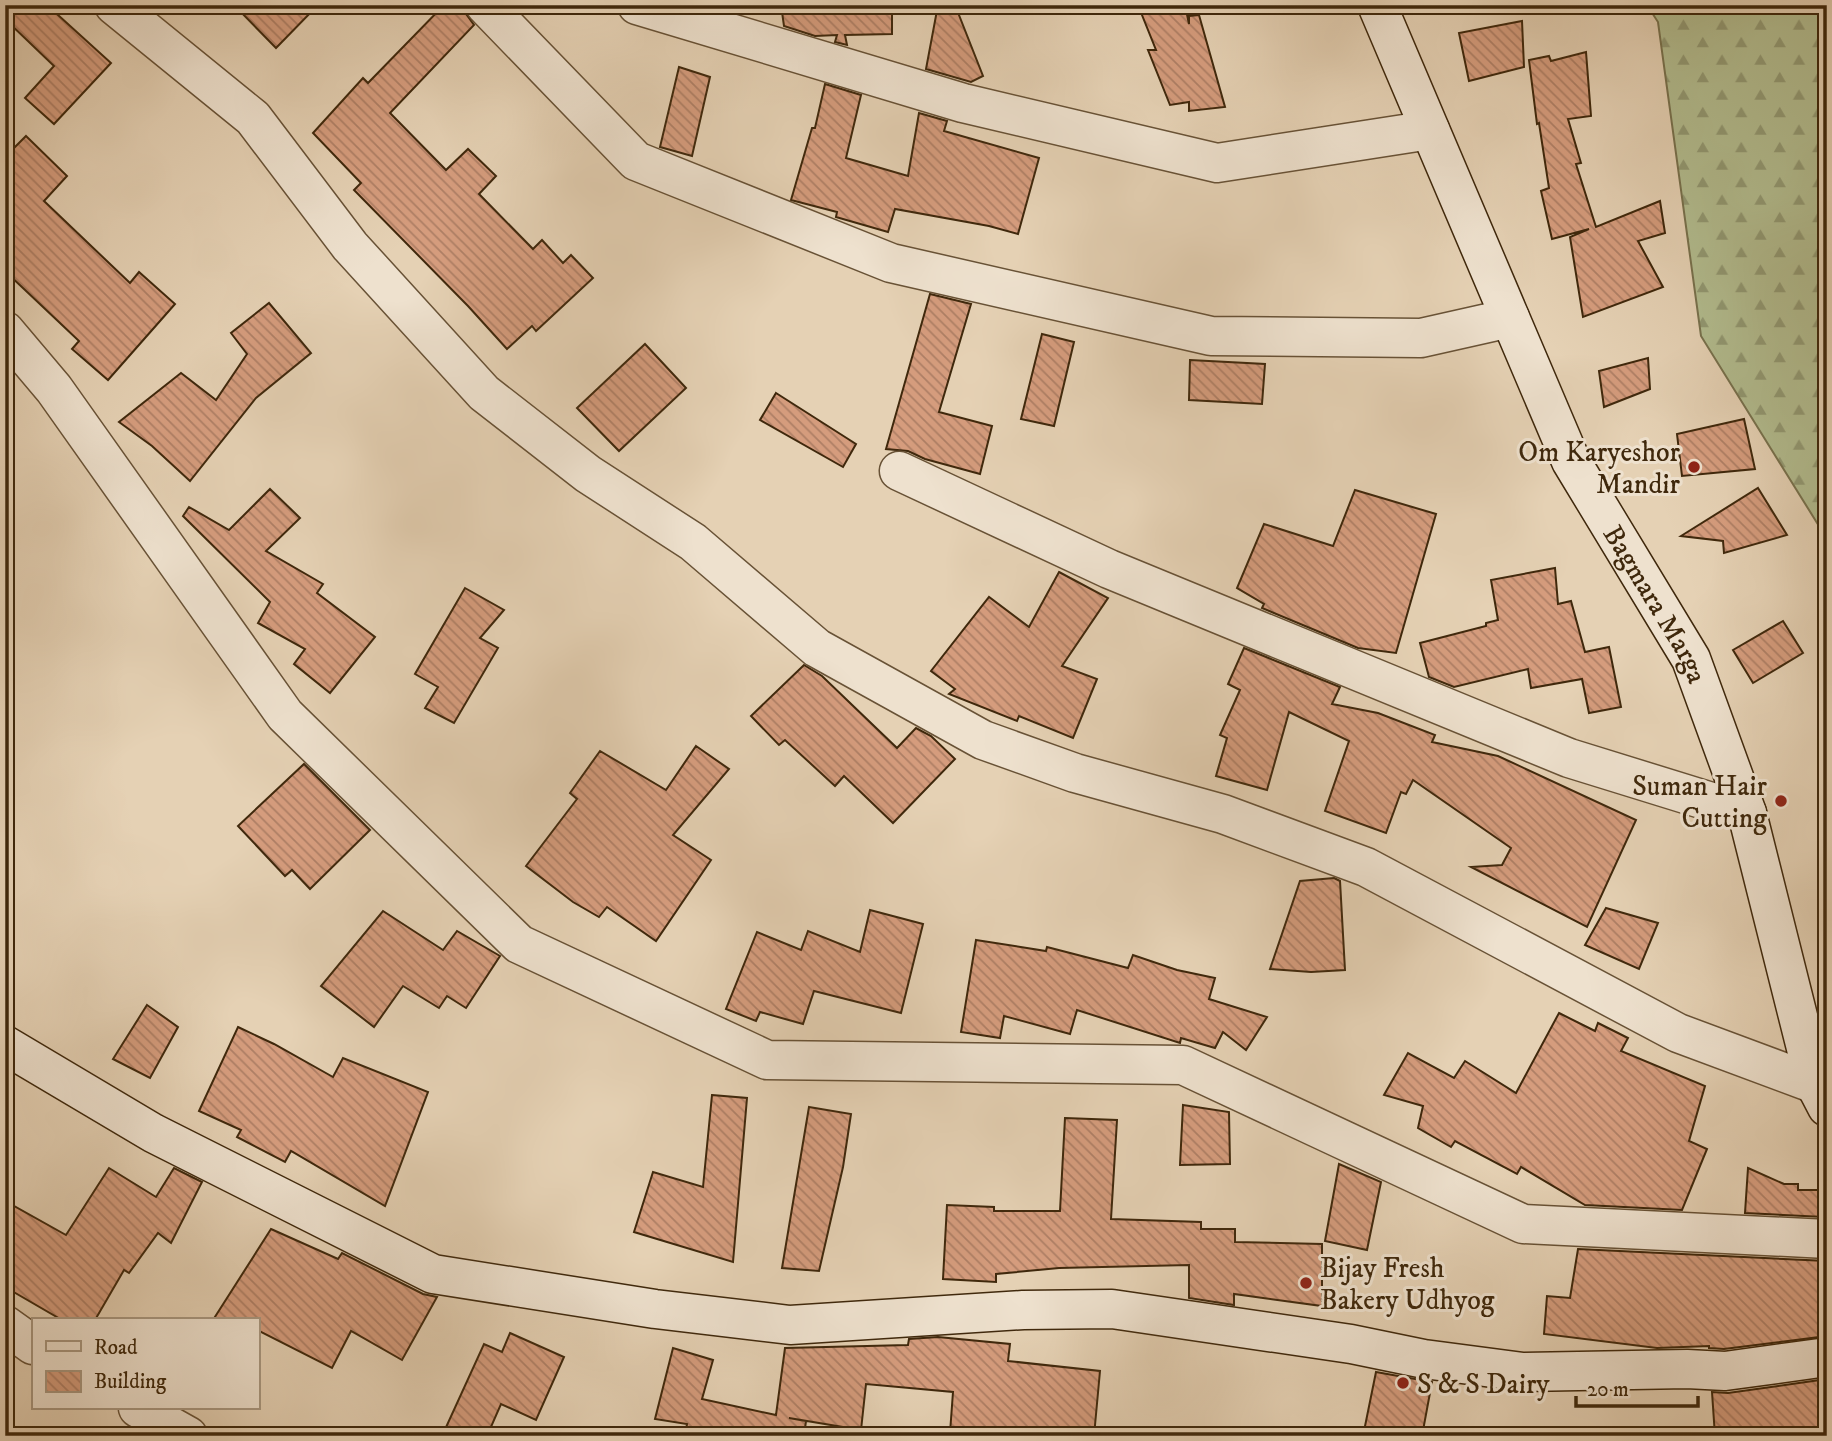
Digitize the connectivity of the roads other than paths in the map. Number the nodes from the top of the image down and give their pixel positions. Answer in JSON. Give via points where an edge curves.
{"nodes":[{"id":1,"x":114,"y":5,"type":"edge"},
{"id":2,"x":485,"y":5,"type":"edge"},
{"id":3,"x":637,"y":5,"type":"edge"},
{"id":4,"x":1377,"y":5,"type":"edge"},
{"id":5,"x":1430,"y":130,"type":"junction"},
{"id":6,"x":1510,"y":318,"type":"junction"},
{"id":7,"x":5,"y":331,"type":"edge"},
{"id":8,"x":899,"y":471,"type":"dead end"},
{"id":9,"x":1747,"y":813,"type":"junction"},
{"id":10,"x":5,"y":1045,"type":"edge"},
{"id":11,"x":1821,"y":1096,"type":"edge"},
{"id":12,"x":1827,"y":1239,"type":"edge"},
{"id":13,"x":5,"y":1325,"type":"edge"},
{"id":14,"x":32,"y":1344,"type":"edge"},
{"id":15,"x":1827,"y":1357,"type":"edge"},
{"id":16,"x":142,"y":1410,"type":"edge"},
{"id":17,"x":188,"y":1436,"type":"edge"}],
"edges":[{"from":1,"to":11,"type":"street","via":[[253,118],[350,246],[484,393],[588,474],[693,542],[817,648],[983,740],[1075,773],[1223,814],[1366,867],[1678,1033]]},
{"from":2,"to":6,"type":"street","via":[[636,161],[891,263],[1212,336],[1422,338]]},
{"from":3,"to":5,"type":"street","via":[[963,103],[1217,163]]},
{"from":4,"to":5,"type":"street","name":"Bagmara Marga"},
{"from":5,"to":6,"type":"street","name":"Bagmara Marga"},
{"from":6,"to":9,"type":"street","name":"Bagmara Marga","via":[[1572,461],[1691,659]]},
{"from":7,"to":12,"type":"street","via":[[54,389],[285,715],[519,944],[768,1060],[1183,1065],[1523,1224]]},
{"from":8,"to":9,"type":"street","via":[[1109,569],[1569,758]]},
{"from":9,"to":11,"type":"street","name":"Bagmara Marga"},
{"from":10,"to":15,"type":"street","via":[[153,1133],[433,1274],[790,1325],[1112,1309],[1523,1372],[1725,1371]]},
{"from":13,"to":14,"type":"street"},
{"from":16,"to":17,"type":"street"}]}
